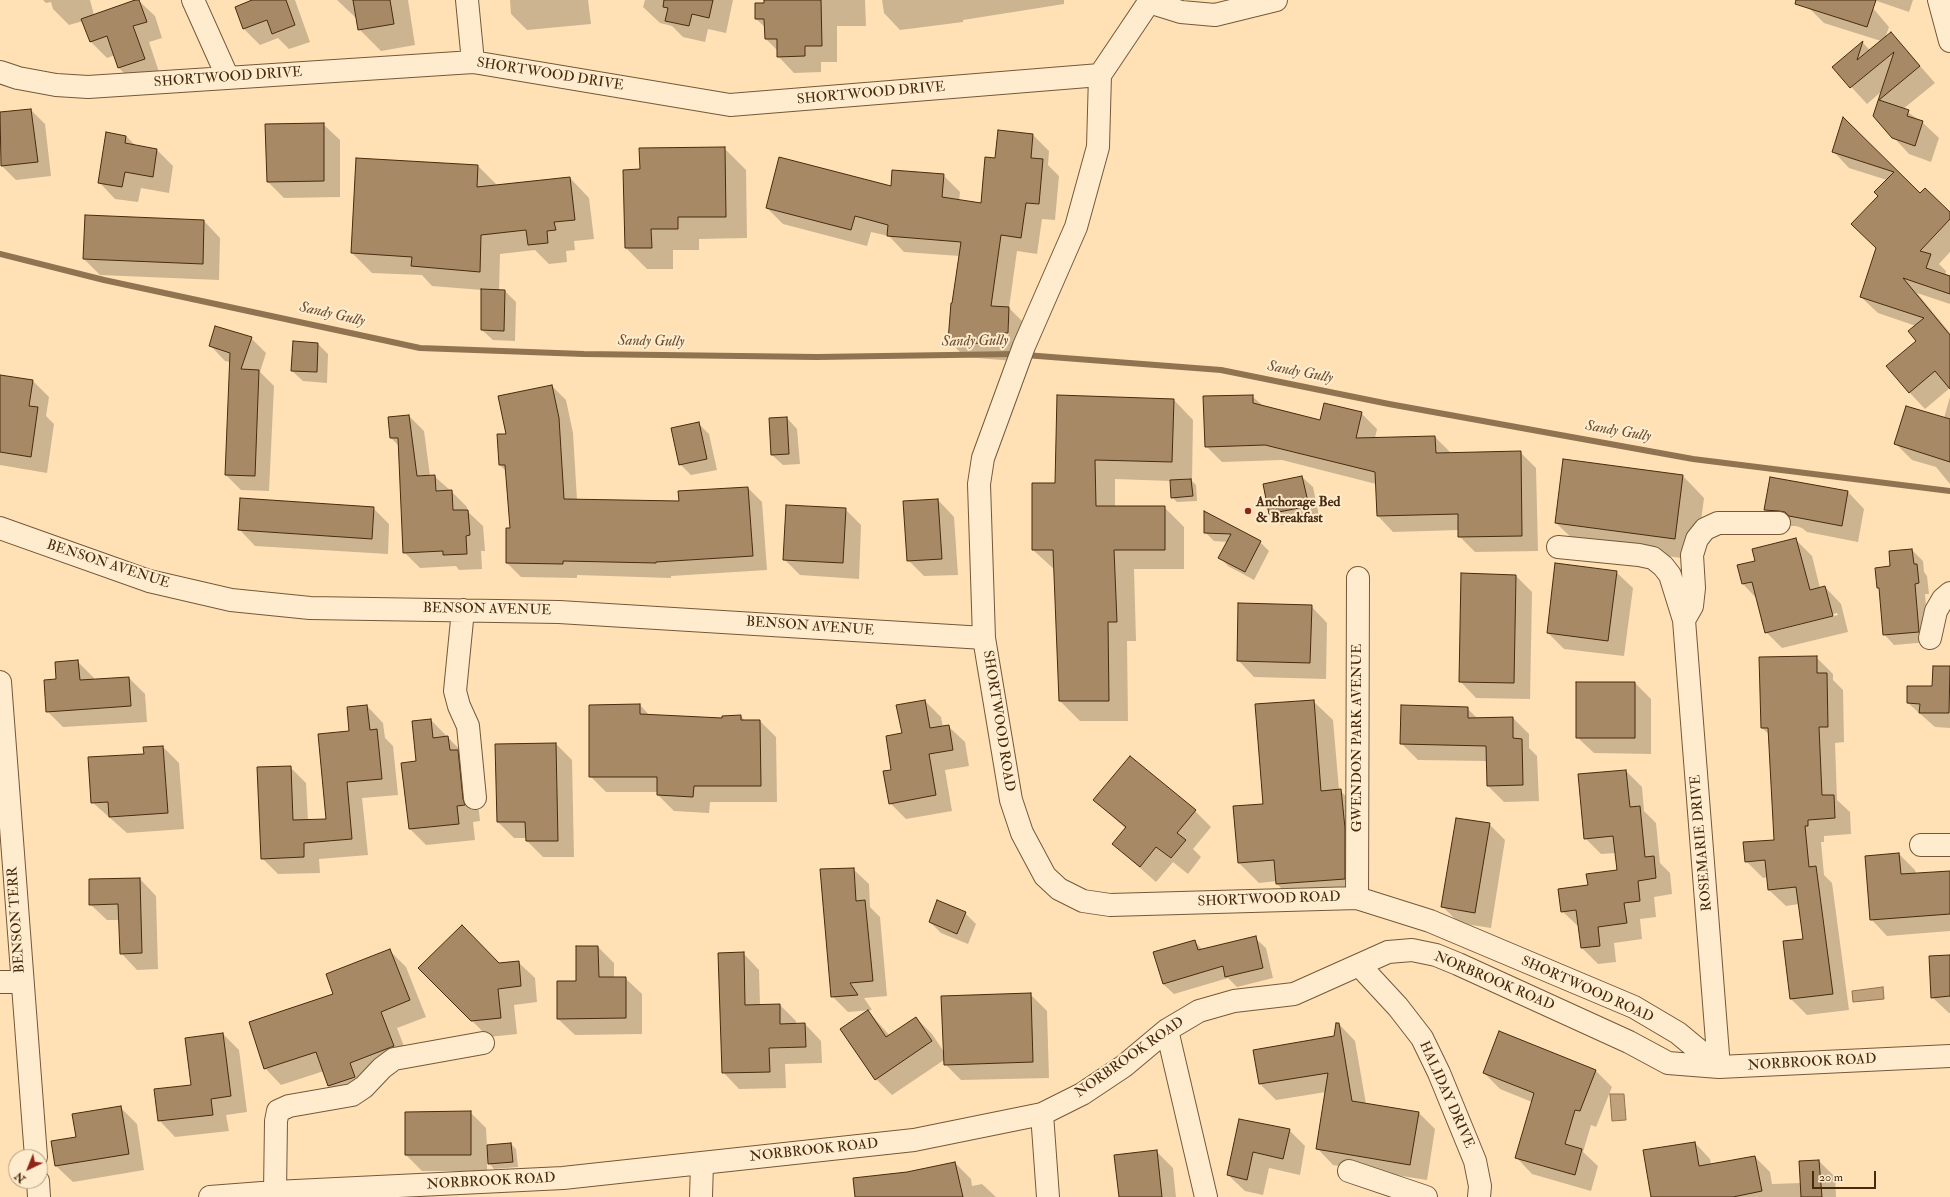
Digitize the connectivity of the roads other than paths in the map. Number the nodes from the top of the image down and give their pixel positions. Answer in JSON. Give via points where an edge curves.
{"nodes":[{"id":1,"x":193,"y":0,"type":"edge"},
{"id":2,"x":467,"y":0,"type":"edge"},
{"id":3,"x":1276,"y":0,"type":"edge"},
{"id":4,"x":1939,"y":0,"type":"edge"},
{"id":5,"x":1149,"y":1,"type":"edge"},
{"id":6,"x":1950,"y":41,"type":"edge"},
{"id":7,"x":473,"y":62,"type":"junction"},
{"id":8,"x":0,"y":72,"type":"edge"},
{"id":9,"x":1100,"y":75,"type":"junction"},
{"id":10,"x":228,"y":78,"type":"junction"},
{"id":11,"x":1779,"y":523,"type":"dead end"},
{"id":12,"x":0,"y":528,"type":"edge"},
{"id":13,"x":1558,"y":547,"type":"dead end"},
{"id":14,"x":1358,"y":578,"type":"dead end"},
{"id":15,"x":1950,"y":593,"type":"edge"},
{"id":16,"x":463,"y":610,"type":"junction"},
{"id":17,"x":1684,"y":620,"type":"junction"},
{"id":18,"x":984,"y":638,"type":"junction"},
{"id":19,"x":1930,"y":638,"type":"dead end"},
{"id":20,"x":0,"y":682,"type":"edge"},
{"id":21,"x":475,"y":798,"type":"dead end"},
{"id":22,"x":1950,"y":845,"type":"edge"},
{"id":23,"x":1921,"y":846,"type":"dead end"},
{"id":24,"x":1357,"y":898,"type":"junction"},
{"id":25,"x":1360,"y":966,"type":"junction"},
{"id":26,"x":0,"y":982,"type":"edge"},
{"id":27,"x":22,"y":982,"type":"junction"},
{"id":28,"x":1167,"y":1030,"type":"junction"},
{"id":29,"x":483,"y":1043,"type":"dead end"},
{"id":30,"x":1950,"y":1056,"type":"edge"},
{"id":31,"x":1719,"y":1067,"type":"junction"},
{"id":32,"x":1042,"y":1114,"type":"junction"},
{"id":33,"x":35,"y":1149,"type":"edge"},
{"id":34,"x":702,"y":1163,"type":"junction"},
{"id":35,"x":1349,"y":1171,"type":"dead end"},
{"id":36,"x":275,"y":1192,"type":"junction"},
{"id":37,"x":210,"y":1197,"type":"edge"},
{"id":38,"x":701,"y":1197,"type":"edge"},
{"id":39,"x":1048,"y":1197,"type":"edge"},
{"id":40,"x":1206,"y":1197,"type":"edge"},
{"id":41,"x":1426,"y":1197,"type":"edge"},
{"id":42,"x":1479,"y":1197,"type":"edge"}],
"edges":[{"from":1,"to":10,"type":"street"},
{"from":2,"to":7,"type":"street"},
{"from":3,"to":5,"type":"street","via":[[1215,15],[1180,12]]},
{"from":4,"to":6,"type":"street"},
{"from":5,"to":9,"type":"street"},
{"from":7,"to":9,"type":"street","name":"SHORTWOOD DRIVE","via":[[730,105]]},
{"from":7,"to":10,"type":"street","name":"SHORTWOOD DRIVE"},
{"from":8,"to":10,"type":"street","name":"SHORTWOOD DRIVE","via":[[56,85],[88,87]]},
{"from":9,"to":18,"type":"street","name":"SHORTWOOD ROAD","via":[[1098,147],[1076,227],[1024,346],[983,458],[979,484]]},
{"from":11,"to":17,"type":"street","via":[[1718,523],[1704,528],[1692,555],[1692,606]]},
{"from":12,"to":16,"type":"street","name":"BENSON AVENUE","via":[[148,581],[231,600],[310,608]]},
{"from":13,"to":17,"type":"street","name":"ROSEMARIE DRIVE","via":[[1653,558],[1670,575]]},
{"from":14,"to":24,"type":"street","name":"GWENDON PARK AVENUE"},
{"from":15,"to":19,"type":"street","via":[[1936,611]]},
{"from":16,"to":18,"type":"street","name":"BENSON AVENUE","via":[[559,612]]},
{"from":16,"to":21,"type":"street","via":[[455,691],[468,726]]},
{"from":17,"to":31,"type":"street","name":"ROSEMARIE DRIVE"},
{"from":18,"to":24,"type":"street","name":"SHORTWOOD ROAD","via":[[1011,800],[1022,833],[1046,876],[1059,889],[1083,901],[1110,905]]},
{"from":20,"to":27,"type":"street","name":"BENSON TERR"},
{"from":22,"to":23,"type":"street"},
{"from":24,"to":31,"type":"street","name":"SHORTWOOD ROAD","via":[[1430,921],[1634,1007],[1678,1033]]},
{"from":25,"to":28,"type":"street","name":"NORBROOK ROAD","via":[[1294,994],[1234,1001],[1199,1011]]},
{"from":25,"to":31,"type":"street","name":"NORBROOK ROAD","via":[[1388,952],[1412,950],[1436,955],[1629,1042],[1668,1063]]},
{"from":25,"to":42,"type":"street","name":"HALIDAY DRIVE","via":[[1398,1007],[1422,1038],[1475,1161],[1480,1186]]},
{"from":26,"to":27,"type":"street"},
{"from":27,"to":33,"type":"street","name":"BENSON TERR"},
{"from":28,"to":32,"type":"street","name":"NORBROOK ROAD","via":[[1124,1066],[1082,1094]]},
{"from":28,"to":40,"type":"street"},
{"from":29,"to":36,"type":"street","via":[[394,1059],[352,1095],[289,1106],[278,1111]]},
{"from":30,"to":31,"type":"street","name":"NORBROOK ROAD"},
{"from":32,"to":34,"type":"street","name":"NORBROOK ROAD","via":[[914,1140]]},
{"from":32,"to":39,"type":"street"},
{"from":34,"to":36,"type":"street","name":"NORBROOK ROAD","via":[[563,1178]]},
{"from":34,"to":38,"type":"street"},
{"from":35,"to":41,"type":"street"},
{"from":36,"to":37,"type":"street","name":"NORBROOK ROAD"}]}
